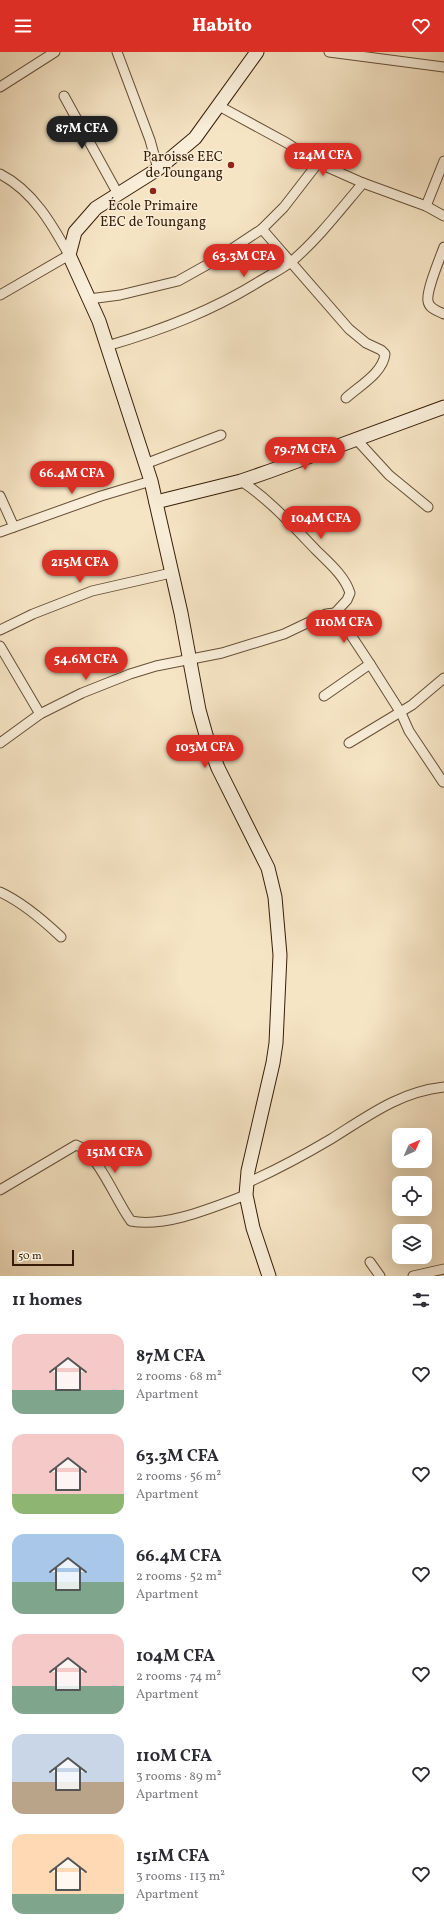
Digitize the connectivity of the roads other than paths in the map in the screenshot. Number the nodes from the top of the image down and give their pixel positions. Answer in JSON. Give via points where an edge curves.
{"nodes":[{"id":1,"x":55,"y":52,"type":"edge"},
{"id":2,"x":117,"y":52,"type":"edge"},
{"id":3,"x":257,"y":52,"type":"edge"},
{"id":4,"x":329,"y":52,"type":"edge"},
{"id":5,"x":444,"y":67,"type":"edge"},
{"id":6,"x":0,"y":87,"type":"edge"},
{"id":7,"x":64,"y":96,"type":"dead end"},
{"id":8,"x":219,"y":106,"type":"junction"},
{"id":9,"x":444,"y":161,"type":"edge"},
{"id":10,"x":318,"y":163,"type":"junction"},
{"id":11,"x":158,"y":169,"type":"junction"},
{"id":12,"x":0,"y":174,"type":"edge"},
{"id":13,"x":363,"y":183,"type":"junction"},
{"id":14,"x":118,"y":194,"type":"junction"},
{"id":15,"x":426,"y":206,"type":"junction"},
{"id":16,"x":444,"y":216,"type":"edge"},
{"id":17,"x":262,"y":229,"type":"junction"},
{"id":18,"x":444,"y":247,"type":"edge"},
{"id":19,"x":69,"y":255,"type":"junction"},
{"id":20,"x":290,"y":262,"type":"junction"},
{"id":21,"x":0,"y":295,"type":"edge"},
{"id":22,"x":89,"y":299,"type":"junction"},
{"id":23,"x":444,"y":314,"type":"edge"},
{"id":24,"x":107,"y":346,"type":"junction"},
{"id":25,"x":346,"y":398,"type":"dead end"},
{"id":26,"x":444,"y":407,"type":"edge"},
{"id":27,"x":221,"y":435,"type":"dead end"},
{"id":28,"x":356,"y":439,"type":"junction"},
{"id":29,"x":145,"y":464,"type":"junction"},
{"id":30,"x":241,"y":480,"type":"junction"},
{"id":31,"x":151,"y":481,"type":"junction"},
{"id":32,"x":0,"y":496,"type":"edge"},
{"id":33,"x":156,"y":502,"type":"junction"},
{"id":34,"x":428,"y":507,"type":"dead end"},
{"id":35,"x":14,"y":527,"type":"junction"},
{"id":36,"x":0,"y":532,"type":"edge"},
{"id":37,"x":172,"y":573,"type":"junction"},
{"id":38,"x":335,"y":613,"type":"junction"},
{"id":39,"x":0,"y":630,"type":"edge"},
{"id":40,"x":0,"y":646,"type":"edge"},
{"id":41,"x":190,"y":660,"type":"junction"},
{"id":42,"x":370,"y":664,"type":"junction"},
{"id":43,"x":444,"y":678,"type":"edge"},
{"id":44,"x":324,"y":696,"type":"dead end"},
{"id":45,"x":401,"y":713,"type":"junction"},
{"id":46,"x":40,"y":714,"type":"junction"},
{"id":47,"x":0,"y":743,"type":"edge"},
{"id":48,"x":349,"y":743,"type":"dead end"},
{"id":49,"x":443,"y":782,"type":"dead end"},
{"id":50,"x":0,"y":892,"type":"edge"},
{"id":51,"x":61,"y":937,"type":"dead end"},
{"id":52,"x":444,"y":1087,"type":"edge"},
{"id":53,"x":247,"y":1189,"type":"junction"},
{"id":54,"x":0,"y":1190,"type":"edge"},
{"id":55,"x":370,"y":1262,"type":"dead end"},
{"id":56,"x":444,"y":1269,"type":"edge"},
{"id":57,"x":269,"y":1276,"type":"edge"},
{"id":58,"x":380,"y":1276,"type":"edge"},
{"id":59,"x":413,"y":1276,"type":"edge"}],
"edges":[{"from":1,"to":6,"type":"street"},
{"from":2,"to":11,"type":"street","via":[[150,140]]},
{"from":3,"to":8,"type":"street"},
{"from":4,"to":5,"type":"street"},
{"from":7,"to":14,"type":"street"},
{"from":8,"to":10,"type":"street"},
{"from":8,"to":11,"type":"street","via":[[195,138]]},
{"from":9,"to":15,"type":"street"},
{"from":10,"to":13,"type":"street"},
{"from":10,"to":17,"type":"street","via":[[284,207]]},
{"from":11,"to":14,"type":"street"},
{"from":12,"to":19,"type":"street","via":[[29,196],[50,220]]},
{"from":13,"to":15,"type":"street"},
{"from":13,"to":20,"type":"street","via":[[326,227]]},
{"from":14,"to":19,"type":"street","via":[[96,208],[75,232]]},
{"from":15,"to":16,"type":"street"},
{"from":17,"to":20,"type":"street"},
{"from":17,"to":22,"type":"street","via":[[178,281],[120,295]]},
{"from":18,"to":23,"type":"street","via":[[428,293],[428,302],[432,309]]},
{"from":19,"to":21,"type":"street"},
{"from":19,"to":22,"type":"street"},
{"from":20,"to":24,"type":"street","via":[[221,304],[158,331]]},
{"from":20,"to":25,"type":"street","via":[[349,329],[385,354],[384,362],[377,371]]},
{"from":22,"to":24,"type":"street"},
{"from":24,"to":29,"type":"street"},
{"from":26,"to":28,"type":"street"},
{"from":27,"to":29,"type":"street"},
{"from":28,"to":30,"type":"street"},
{"from":28,"to":34,"type":"street","via":[[389,475]]},
{"from":29,"to":31,"type":"street"},
{"from":30,"to":33,"type":"street"},
{"from":30,"to":38,"type":"street","via":[[282,513],[335,569],[348,587],[350,593],[347,600]]},
{"from":31,"to":33,"type":"street"},
{"from":31,"to":35,"type":"street"},
{"from":32,"to":35,"type":"street"},
{"from":33,"to":37,"type":"street"},
{"from":35,"to":36,"type":"street"},
{"from":37,"to":39,"type":"street","via":[[92,591]]},
{"from":37,"to":41,"type":"street"},
{"from":38,"to":41,"type":"street","via":[[326,614],[284,634]]},
{"from":38,"to":42,"type":"street"},
{"from":40,"to":46,"type":"street"},
{"from":41,"to":46,"type":"street","via":[[130,674]]},
{"from":41,"to":53,"type":"street","via":[[208,742],[218,768],[268,868],[276,897],[280,933],[276,1042],[248,1171]]},
{"from":42,"to":44,"type":"street"},
{"from":42,"to":45,"type":"street"},
{"from":43,"to":45,"type":"street"},
{"from":45,"to":48,"type":"street"},
{"from":45,"to":49,"type":"street","via":[[409,731]]},
{"from":46,"to":47,"type":"street"},
{"from":50,"to":51,"type":"street","via":[[12,897]]},
{"from":52,"to":53,"type":"street","via":[[402,1096]]},
{"from":53,"to":54,"type":"street","via":[[190,1215],[142,1224],[131,1221],[92,1157],[83,1147],[76,1145]]},
{"from":53,"to":57,"type":"street","via":[[253,1228]]},
{"from":55,"to":58,"type":"street"},
{"from":56,"to":59,"type":"street"}]}
